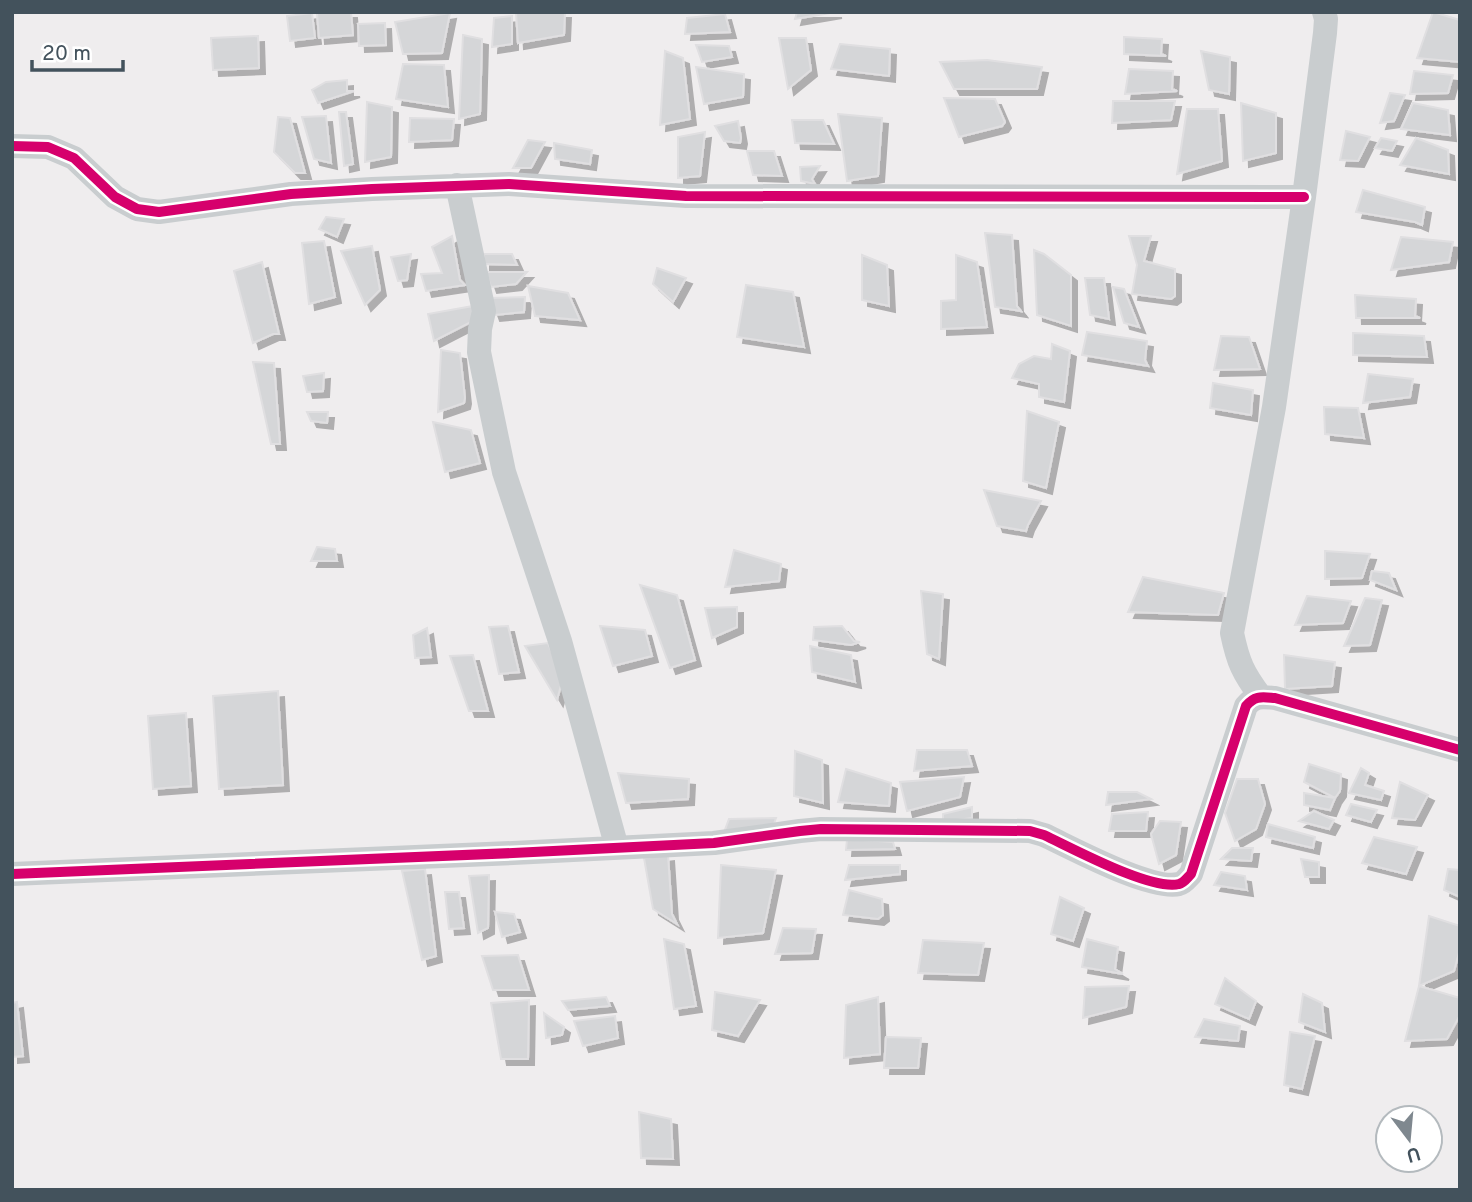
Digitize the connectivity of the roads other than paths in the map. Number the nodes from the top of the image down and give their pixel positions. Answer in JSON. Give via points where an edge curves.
{"nodes":[{"id":1,"x":1324,"y":12,"type":"edge"},
{"id":2,"x":12,"y":146,"type":"edge"},
{"id":3,"x":457,"y":184,"type":"junction"},
{"id":4,"x":1304,"y":197,"type":"junction"},
{"id":5,"x":1261,"y":697,"type":"junction"},
{"id":6,"x":1460,"y":750,"type":"edge"},
{"id":7,"x":617,"y":848,"type":"junction"},
{"id":8,"x":12,"y":874,"type":"edge"}],
"edges":[{"from":1,"to":4,"type":"street"},
{"from":2,"to":3,"type":"street","via":[[48,147],[74,158],[116,197],[137,209],[159,212],[291,194]]},
{"from":3,"to":4,"type":"street","via":[[686,196]]},
{"from":3,"to":7,"type":"street","via":[[484,310],[479,352],[504,472],[560,642]]},
{"from":4,"to":5,"type":"street","via":[[1274,407],[1232,633],[1237,659]]},
{"from":5,"to":6,"type":"street"},
{"from":5,"to":7,"type":"street","via":[[1246,706],[1191,874],[1181,884],[1138,879],[1030,831],[821,829],[714,843]]},
{"from":7,"to":8,"type":"street"}]}
